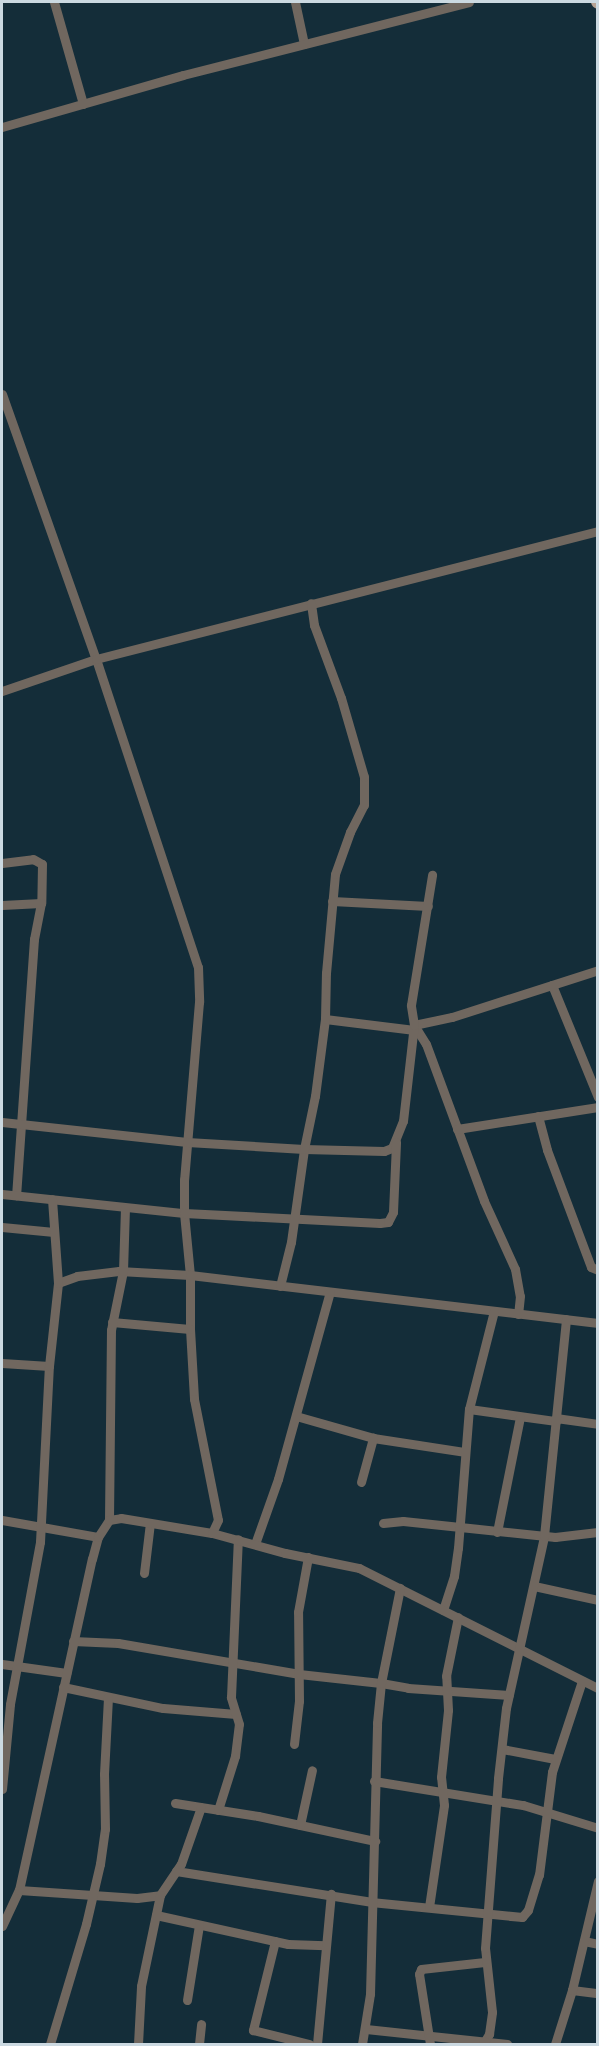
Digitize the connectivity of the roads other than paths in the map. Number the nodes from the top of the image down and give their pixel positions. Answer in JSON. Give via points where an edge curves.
{"nodes":[{"id":1,"x":54,"y":2,"type":"edge"},
{"id":2,"x":295,"y":2,"type":"edge"},
{"id":3,"x":464,"y":2,"type":"edge"},
{"id":4,"x":304,"y":44,"type":"junction"},
{"id":5,"x":82,"y":104,"type":"junction"},
{"id":6,"x":2,"y":126,"type":"edge"},
{"id":7,"x":2,"y":394,"type":"edge"},
{"id":8,"x":597,"y":531,"type":"edge"},
{"id":9,"x":311,"y":603,"type":"junction"},
{"id":10,"x":96,"y":659,"type":"junction"},
{"id":11,"x":2,"y":691,"type":"edge"},
{"id":12,"x":2,"y":863,"type":"edge"},
{"id":13,"x":432,"y":875,"type":"dead end"},
{"id":14,"x":333,"y":901,"type":"junction"},
{"id":15,"x":41,"y":903,"type":"junction"},
{"id":16,"x":2,"y":905,"type":"edge"},
{"id":17,"x":428,"y":906,"type":"junction"},
{"id":18,"x":597,"y":970,"type":"edge"},
{"id":19,"x":552,"y":985,"type":"junction"},
{"id":20,"x":325,"y":1019,"type":"junction"},
{"id":21,"x":414,"y":1028,"type":"junction"},
{"id":22,"x":597,"y":1097,"type":"edge"},
{"id":23,"x":597,"y":1107,"type":"edge"},
{"id":24,"x":538,"y":1116,"type":"junction"},
{"id":25,"x":2,"y":1122,"type":"edge"},
{"id":26,"x":21,"y":1125,"type":"junction"},
{"id":27,"x":457,"y":1129,"type":"junction"},
{"id":28,"x":397,"y":1140,"type":"junction"},
{"id":29,"x":187,"y":1142,"type":"junction"},
{"id":30,"x":304,"y":1149,"type":"junction"},
{"id":31,"x":2,"y":1194,"type":"edge"},
{"id":32,"x":16,"y":1195,"type":"junction"},
{"id":33,"x":52,"y":1199,"type":"junction"},
{"id":34,"x":125,"y":1208,"type":"junction"},
{"id":35,"x":184,"y":1213,"type":"junction"},
{"id":36,"x":295,"y":1219,"type":"junction"},
{"id":37,"x":2,"y":1227,"type":"edge"},
{"id":38,"x":54,"y":1232,"type":"junction"},
{"id":39,"x":597,"y":1270,"type":"edge"},
{"id":40,"x":123,"y":1271,"type":"junction"},
{"id":41,"x":190,"y":1275,"type":"junction"},
{"id":42,"x":58,"y":1283,"type":"junction"},
{"id":43,"x":280,"y":1286,"type":"junction"},
{"id":44,"x":330,"y":1292,"type":"junction"},
{"id":45,"x":494,"y":1311,"type":"junction"},
{"id":46,"x":518,"y":1314,"type":"junction"},
{"id":47,"x":566,"y":1319,"type":"junction"},
{"id":48,"x":112,"y":1322,"type":"junction"},
{"id":49,"x":597,"y":1323,"type":"edge"},
{"id":50,"x":190,"y":1329,"type":"junction"},
{"id":51,"x":2,"y":1363,"type":"edge"},
{"id":52,"x":49,"y":1366,"type":"junction"},
{"id":53,"x":469,"y":1409,"type":"junction"},
{"id":54,"x":296,"y":1416,"type":"junction"},
{"id":55,"x":520,"y":1417,"type":"junction"},
{"id":56,"x":556,"y":1420,"type":"junction"},
{"id":57,"x":597,"y":1424,"type":"edge"},
{"id":58,"x":373,"y":1438,"type":"junction"},
{"id":59,"x":464,"y":1452,"type":"junction"},
{"id":60,"x":361,"y":1482,"type":"dead end"},
{"id":61,"x":109,"y":1520,"type":"junction"},
{"id":62,"x":2,"y":1521,"type":"edge"},
{"id":63,"x":150,"y":1523,"type":"junction"},
{"id":64,"x":383,"y":1523,"type":"dead end"},
{"id":65,"x":459,"y":1526,"type":"junction"},
{"id":66,"x":41,"y":1528,"type":"junction"},
{"id":67,"x":497,"y":1532,"type":"junction"},
{"id":68,"x":597,"y":1532,"type":"edge"},
{"id":69,"x":212,"y":1533,"type":"junction"},
{"id":70,"x":544,"y":1536,"type":"junction"},
{"id":71,"x":98,"y":1537,"type":"junction"},
{"id":72,"x":238,"y":1539,"type":"junction"},
{"id":73,"x":255,"y":1544,"type":"junction"},
{"id":74,"x":308,"y":1557,"type":"junction"},
{"id":75,"x":144,"y":1573,"type":"dead end"},
{"id":76,"x":534,"y":1586,"type":"junction"},
{"id":77,"x":400,"y":1588,"type":"junction"},
{"id":78,"x":597,"y":1600,"type":"edge"},
{"id":79,"x":443,"y":1610,"type":"junction"},
{"id":80,"x":458,"y":1617,"type":"junction"},
{"id":81,"x":73,"y":1641,"type":"junction"},
{"id":82,"x":520,"y":1651,"type":"junction"},
{"id":83,"x":232,"y":1662,"type":"junction"},
{"id":84,"x":2,"y":1664,"type":"edge"},
{"id":85,"x":19,"y":1666,"type":"junction"},
{"id":86,"x":66,"y":1673,"type":"junction"},
{"id":87,"x":298,"y":1674,"type":"junction"},
{"id":88,"x":582,"y":1681,"type":"junction"},
{"id":89,"x":381,"y":1683,"type":"junction"},
{"id":90,"x":63,"y":1687,"type":"junction"},
{"id":91,"x":597,"y":1688,"type":"edge"},
{"id":92,"x":448,"y":1693,"type":"junction"},
{"id":93,"x":509,"y":1695,"type":"junction"},
{"id":94,"x":108,"y":1697,"type":"junction"},
{"id":95,"x":236,"y":1714,"type":"junction"},
{"id":96,"x":294,"y":1744,"type":"dead end"},
{"id":97,"x":502,"y":1749,"type":"junction"},
{"id":98,"x":555,"y":1759,"type":"junction"},
{"id":99,"x":312,"y":1770,"type":"dead end"},
{"id":100,"x":374,"y":1781,"type":"junction"},
{"id":101,"x":2,"y":1789,"type":"edge"},
{"id":102,"x":444,"y":1791,"type":"junction"},
{"id":103,"x":497,"y":1800,"type":"junction"},
{"id":104,"x":175,"y":1803,"type":"dead end"},
{"id":105,"x":201,"y":1807,"type":"junction"},
{"id":106,"x":218,"y":1810,"type":"junction"},
{"id":107,"x":549,"y":1814,"type":"junction"},
{"id":108,"x":300,"y":1825,"type":"junction"},
{"id":109,"x":597,"y":1828,"type":"edge"},
{"id":110,"x":375,"y":1840,"type":"junction"},
{"id":111,"x":176,"y":1871,"type":"junction"},
{"id":112,"x":597,"y":1881,"type":"edge"},
{"id":113,"x":19,"y":1890,"type":"junction"},
{"id":114,"x":331,"y":1894,"type":"junction"},
{"id":115,"x":160,"y":1895,"type":"junction"},
{"id":116,"x":91,"y":1896,"type":"junction"},
{"id":117,"x":371,"y":1902,"type":"junction"},
{"id":118,"x":429,"y":1907,"type":"junction"},
{"id":119,"x":156,"y":1915,"type":"junction"},
{"id":120,"x":488,"y":1915,"type":"junction"},
{"id":121,"x":3,"y":1920,"type":"edge"},
{"id":122,"x":200,"y":1925,"type":"junction"},
{"id":123,"x":275,"y":1941,"type":"junction"},
{"id":124,"x":584,"y":1941,"type":"junction"},
{"id":125,"x":597,"y":1944,"type":"edge"},
{"id":126,"x":326,"y":1945,"type":"junction"},
{"id":127,"x":485,"y":1962,"type":"junction"},
{"id":128,"x":572,"y":1990,"type":"junction"},
{"id":129,"x":597,"y":1994,"type":"edge"},
{"id":130,"x":187,"y":2000,"type":"dead end"},
{"id":131,"x":201,"y":2024,"type":"dead end"},
{"id":132,"x":366,"y":2029,"type":"junction"},
{"id":133,"x":430,"y":2041,"type":"edge"},
{"id":134,"x":484,"y":2043,"type":"edge"},
{"id":135,"x":50,"y":2044,"type":"edge"},
{"id":136,"x":138,"y":2044,"type":"edge"},
{"id":137,"x":199,"y":2044,"type":"edge"},
{"id":138,"x":309,"y":2044,"type":"edge"},
{"id":139,"x":318,"y":2044,"type":"edge"},
{"id":140,"x":362,"y":2044,"type":"edge"},
{"id":141,"x":507,"y":2044,"type":"edge"},
{"id":142,"x":555,"y":2044,"type":"edge"}],
"edges":[{"from":1,"to":5,"type":"street"},
{"from":2,"to":4,"type":"street"},
{"from":3,"to":4,"type":"street"},
{"from":4,"to":5,"type":"street"},
{"from":5,"to":6,"type":"street"},
{"from":7,"to":10,"type":"street"},
{"from":8,"to":9,"type":"street"},
{"from":9,"to":10,"type":"street"},
{"from":9,"to":14,"type":"street","via":[[314,625],[364,777],[364,804],[335,874]]},
{"from":10,"to":11,"type":"street"},
{"from":10,"to":29,"type":"street","via":[[198,967],[199,1002]]},
{"from":12,"to":15,"type":"street","via":[[37,859],[42,864]]},
{"from":13,"to":17,"type":"street"},
{"from":14,"to":17,"type":"street"},
{"from":14,"to":20,"type":"street"},
{"from":15,"to":16,"type":"street"},
{"from":15,"to":26,"type":"street","via":[[34,939]]},
{"from":17,"to":21,"type":"street","via":[[411,1005]]},
{"from":18,"to":19,"type":"street"},
{"from":19,"to":21,"type":"street"},
{"from":19,"to":22,"type":"street"},
{"from":20,"to":21,"type":"street"},
{"from":20,"to":30,"type":"street"},
{"from":21,"to":27,"type":"street","via":[[426,1044]]},
{"from":21,"to":28,"type":"street","via":[[403,1121]]},
{"from":23,"to":24,"type":"street"},
{"from":24,"to":27,"type":"street"},
{"from":24,"to":39,"type":"street","via":[[591,1267]]},
{"from":25,"to":26,"type":"street"},
{"from":26,"to":29,"type":"street"},
{"from":26,"to":32,"type":"street"},
{"from":27,"to":46,"type":"street","via":[[515,1269],[520,1296]]},
{"from":28,"to":30,"type":"street","via":[[384,1151]]},
{"from":28,"to":36,"type":"street","via":[[393,1212],[388,1222]]},
{"from":29,"to":30,"type":"street"},
{"from":29,"to":35,"type":"street"},
{"from":30,"to":36,"type":"street"},
{"from":31,"to":32,"type":"street"},
{"from":32,"to":33,"type":"street"},
{"from":33,"to":34,"type":"street"},
{"from":33,"to":38,"type":"street"},
{"from":34,"to":35,"type":"street"},
{"from":34,"to":40,"type":"street"},
{"from":35,"to":36,"type":"street"},
{"from":35,"to":41,"type":"street"},
{"from":36,"to":43,"type":"street"},
{"from":37,"to":38,"type":"street"},
{"from":38,"to":42,"type":"street"},
{"from":40,"to":41,"type":"street"},
{"from":40,"to":42,"type":"street","via":[[77,1276]]},
{"from":40,"to":48,"type":"street"},
{"from":41,"to":43,"type":"street"},
{"from":41,"to":50,"type":"street"},
{"from":42,"to":52,"type":"street"},
{"from":43,"to":44,"type":"street"},
{"from":44,"to":45,"type":"street"},
{"from":44,"to":54,"type":"street"},
{"from":45,"to":46,"type":"street"},
{"from":45,"to":53,"type":"street"},
{"from":46,"to":47,"type":"street"},
{"from":47,"to":49,"type":"street"},
{"from":47,"to":56,"type":"street"},
{"from":48,"to":50,"type":"street"},
{"from":48,"to":61,"type":"street"},
{"from":50,"to":69,"type":"street","via":[[194,1399],[218,1520]]},
{"from":51,"to":52,"type":"street"},
{"from":52,"to":66,"type":"street"},
{"from":53,"to":55,"type":"street"},
{"from":53,"to":59,"type":"street"},
{"from":54,"to":58,"type":"street"},
{"from":54,"to":73,"type":"street"},
{"from":55,"to":56,"type":"street"},
{"from":55,"to":67,"type":"street"},
{"from":56,"to":57,"type":"street"},
{"from":56,"to":70,"type":"street"},
{"from":58,"to":59,"type":"street"},
{"from":58,"to":60,"type":"street"},
{"from":59,"to":65,"type":"street"},
{"from":61,"to":63,"type":"street"},
{"from":61,"to":71,"type":"street"},
{"from":62,"to":66,"type":"street"},
{"from":63,"to":69,"type":"street"},
{"from":63,"to":75,"type":"street"},
{"from":64,"to":65,"type":"street"},
{"from":65,"to":67,"type":"street"},
{"from":65,"to":79,"type":"street","via":[[454,1576]]},
{"from":66,"to":71,"type":"street"},
{"from":66,"to":85,"type":"street"},
{"from":67,"to":70,"type":"street"},
{"from":68,"to":70,"type":"street"},
{"from":69,"to":72,"type":"street"},
{"from":70,"to":76,"type":"street"},
{"from":71,"to":81,"type":"street"},
{"from":72,"to":73,"type":"street"},
{"from":72,"to":83,"type":"street"},
{"from":73,"to":74,"type":"street"},
{"from":74,"to":77,"type":"street","via":[[359,1568]]},
{"from":74,"to":87,"type":"street","via":[[298,1612]]},
{"from":76,"to":78,"type":"street"},
{"from":76,"to":82,"type":"street"},
{"from":77,"to":79,"type":"street"},
{"from":77,"to":89,"type":"street"},
{"from":79,"to":80,"type":"street"},
{"from":80,"to":82,"type":"street"},
{"from":80,"to":92,"type":"street","via":[[446,1676]]},
{"from":81,"to":83,"type":"street","via":[[118,1643]]},
{"from":81,"to":86,"type":"street"},
{"from":82,"to":88,"type":"street"},
{"from":82,"to":93,"type":"street"},
{"from":83,"to":87,"type":"street"},
{"from":83,"to":95,"type":"street","via":[[231,1697]]},
{"from":84,"to":85,"type":"street"},
{"from":85,"to":86,"type":"street"},
{"from":85,"to":101,"type":"street","via":[[7,1724]]},
{"from":86,"to":90,"type":"street"},
{"from":87,"to":89,"type":"street"},
{"from":87,"to":96,"type":"street"},
{"from":88,"to":91,"type":"street"},
{"from":88,"to":98,"type":"street"},
{"from":89,"to":92,"type":"street"},
{"from":89,"to":100,"type":"street"},
{"from":90,"to":94,"type":"street"},
{"from":90,"to":113,"type":"street"},
{"from":92,"to":93,"type":"street"},
{"from":92,"to":102,"type":"street","via":[[441,1777]]},
{"from":93,"to":97,"type":"street"},
{"from":94,"to":95,"type":"street","via":[[163,1708]]},
{"from":94,"to":116,"type":"street","via":[[105,1828]]},
{"from":95,"to":106,"type":"street","via":[[239,1724],[235,1756]]},
{"from":97,"to":98,"type":"street"},
{"from":97,"to":103,"type":"street"},
{"from":98,"to":107,"type":"street"},
{"from":99,"to":108,"type":"street"},
{"from":100,"to":102,"type":"street"},
{"from":100,"to":110,"type":"street"},
{"from":102,"to":103,"type":"street"},
{"from":102,"to":118,"type":"street"},
{"from":103,"to":107,"type":"street"},
{"from":103,"to":120,"type":"street"},
{"from":104,"to":105,"type":"street"},
{"from":105,"to":106,"type":"street"},
{"from":105,"to":111,"type":"street"},
{"from":106,"to":108,"type":"street"},
{"from":107,"to":109,"type":"street"},
{"from":107,"to":120,"type":"street","via":[[539,1875],[528,1910],[522,1917]]},
{"from":108,"to":110,"type":"street"},
{"from":110,"to":117,"type":"street"},
{"from":111,"to":114,"type":"street","via":[[291,1892]]},
{"from":111,"to":115,"type":"street"},
{"from":112,"to":124,"type":"street"},
{"from":113,"to":116,"type":"street"},
{"from":113,"to":121,"type":"street"},
{"from":114,"to":117,"type":"street"},
{"from":114,"to":126,"type":"street"},
{"from":115,"to":116,"type":"street"},
{"from":115,"to":119,"type":"street"},
{"from":116,"to":135,"type":"street"},
{"from":117,"to":118,"type":"street"},
{"from":117,"to":132,"type":"street"},
{"from":118,"to":120,"type":"street"},
{"from":119,"to":122,"type":"street"},
{"from":119,"to":136,"type":"street","via":[[141,1986]]},
{"from":120,"to":127,"type":"street"},
{"from":122,"to":123,"type":"street"},
{"from":122,"to":130,"type":"street"},
{"from":123,"to":126,"type":"street"},
{"from":123,"to":138,"type":"street","via":[[253,2030]]},
{"from":124,"to":125,"type":"street"},
{"from":124,"to":128,"type":"street"},
{"from":126,"to":139,"type":"street"},
{"from":127,"to":133,"type":"street","via":[[421,1968],[418,1974]]},
{"from":127,"to":134,"type":"street","via":[[492,2013]]},
{"from":128,"to":129,"type":"street"},
{"from":128,"to":142,"type":"street"},
{"from":131,"to":137,"type":"street"},
{"from":132,"to":133,"type":"street"},
{"from":132,"to":140,"type":"street"},
{"from":133,"to":134,"type":"street"},
{"from":134,"to":141,"type":"street"}]}
